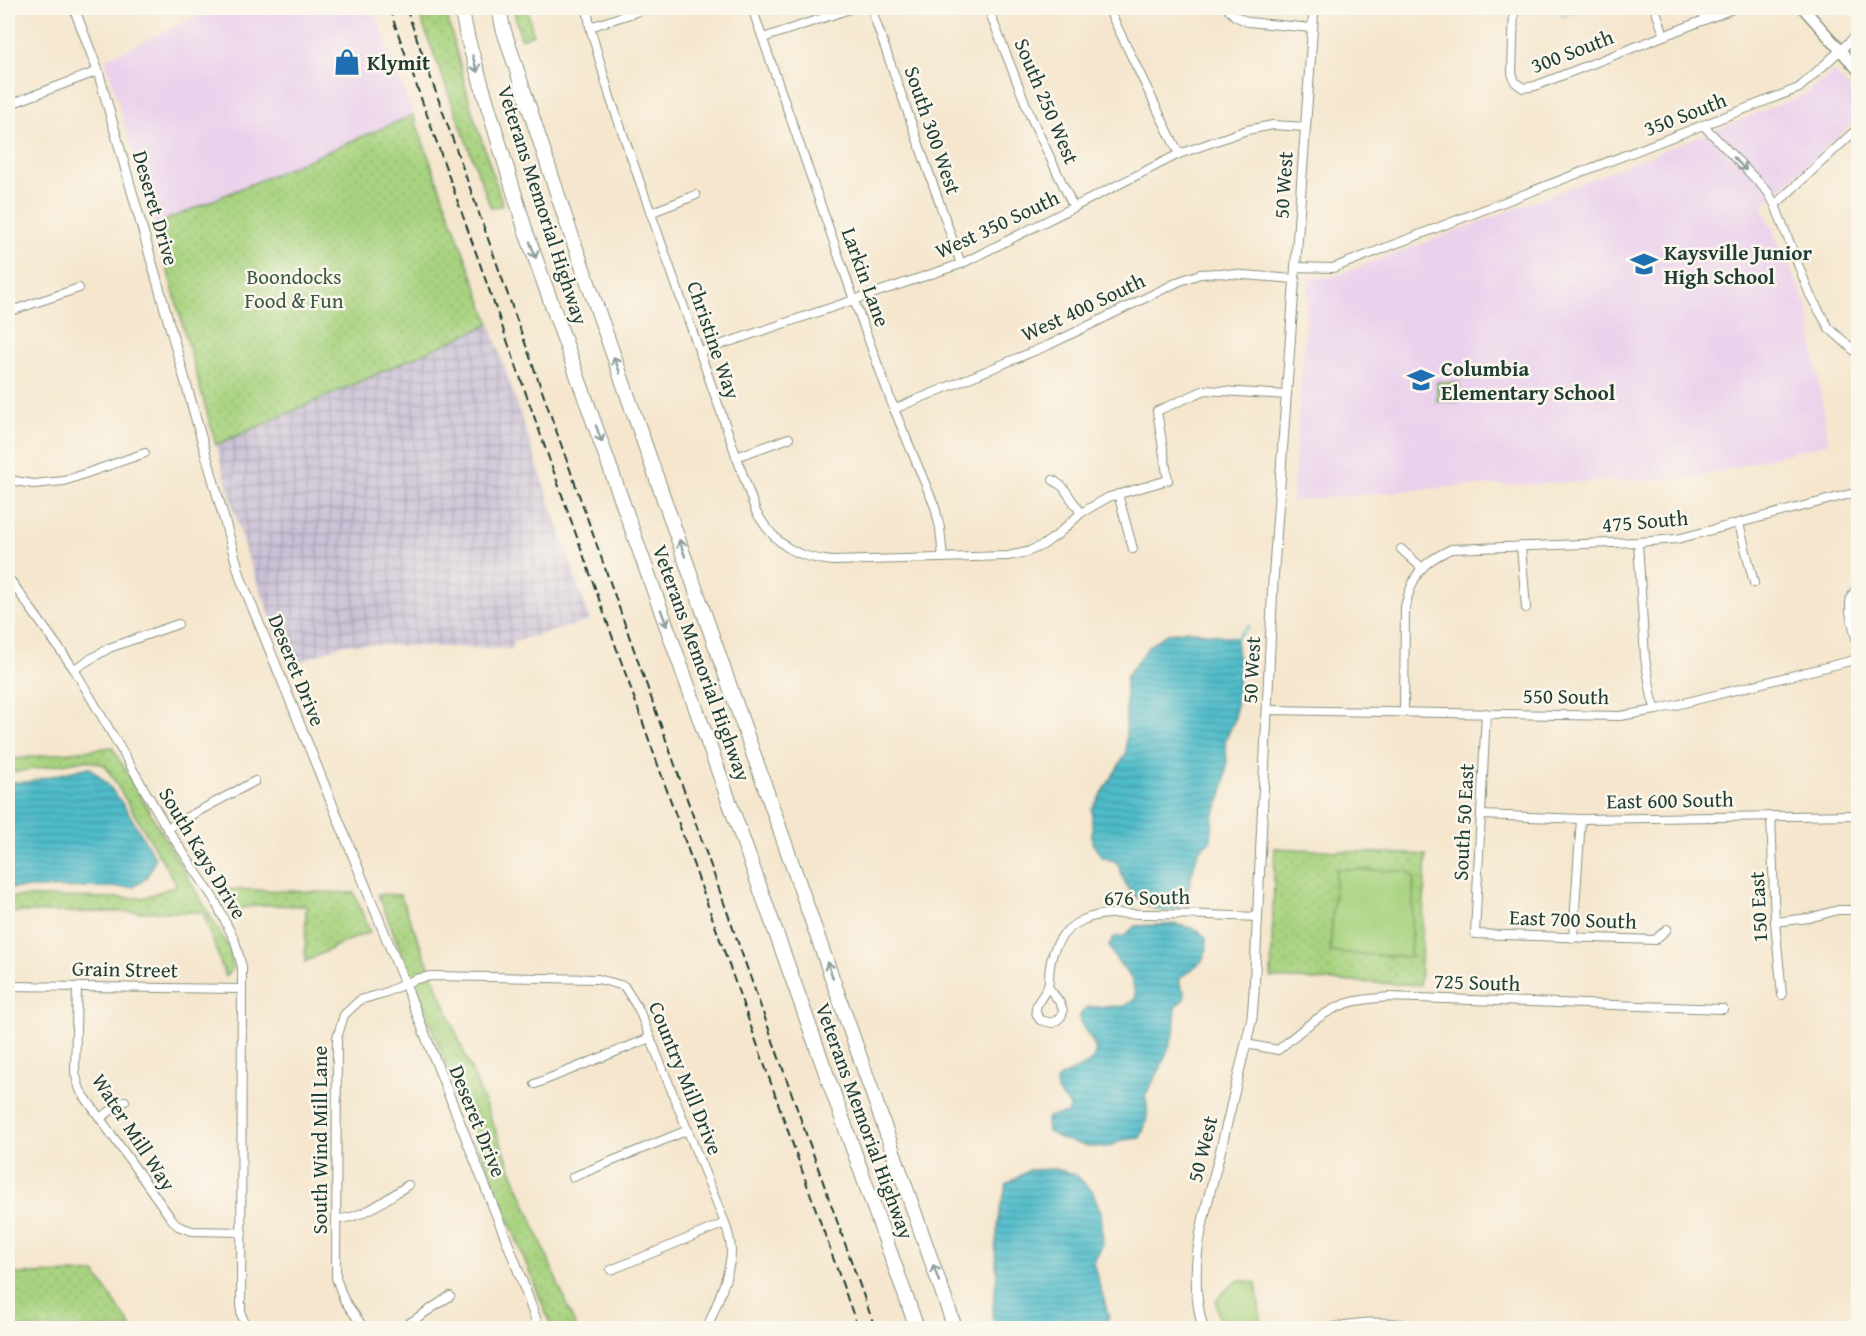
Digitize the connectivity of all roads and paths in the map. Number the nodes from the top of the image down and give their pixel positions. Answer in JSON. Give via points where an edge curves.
{"nodes":[{"id":1,"x":74,"y":8,"type":"edge"},
{"id":2,"x":461,"y":8,"type":"edge"},
{"id":3,"x":499,"y":8,"type":"edge"},
{"id":4,"x":587,"y":8,"type":"edge"},
{"id":5,"x":752,"y":8,"type":"edge"},
{"id":6,"x":854,"y":8,"type":"edge"},
{"id":7,"x":871,"y":8,"type":"edge"},
{"id":8,"x":988,"y":8,"type":"edge"},
{"id":9,"x":1108,"y":8,"type":"edge"},
{"id":10,"x":1227,"y":8,"type":"edge"},
{"id":11,"x":1314,"y":8,"type":"edge"},
{"id":12,"x":1514,"y":8,"type":"edge"},
{"id":13,"x":1655,"y":8,"type":"edge"},
{"id":14,"x":1697,"y":8,"type":"edge"},
{"id":15,"x":1735,"y":8,"type":"edge"},
{"id":16,"x":1803,"y":8,"type":"edge"},
{"id":17,"x":639,"y":11,"type":"dead end"},
{"id":18,"x":1707,"y":18,"type":"junction"},
{"id":19,"x":590,"y":27,"type":"junction"},
{"id":20,"x":1312,"y":28,"type":"junction"},
{"id":21,"x":1858,"y":34,"type":"edge"},
{"id":22,"x":1664,"y":35,"type":"junction"},
{"id":23,"x":763,"y":38,"type":"junction"},
{"id":24,"x":1840,"y":50,"type":"junction"},
{"id":25,"x":98,"y":70,"type":"junction"},
{"id":26,"x":1858,"y":70,"type":"edge"},
{"id":27,"x":8,"y":105,"type":"edge"},
{"id":28,"x":1703,"y":125,"type":"junction"},
{"id":29,"x":1305,"y":127,"type":"junction"},
{"id":30,"x":1858,"y":128,"type":"edge"},
{"id":31,"x":1179,"y":154,"type":"junction"},
{"id":32,"x":696,"y":195,"type":"dead end"},
{"id":33,"x":1775,"y":205,"type":"junction"},
{"id":34,"x":1074,"y":208,"type":"junction"},
{"id":35,"x":650,"y":213,"type":"junction"},
{"id":36,"x":961,"y":264,"type":"junction"},
{"id":37,"x":1296,"y":267,"type":"junction"},
{"id":38,"x":1295,"y":279,"type":"junction"},
{"id":39,"x":79,"y":288,"type":"dead end"},
{"id":40,"x":854,"y":300,"type":"junction"},
{"id":41,"x":8,"y":312,"type":"edge"},
{"id":42,"x":699,"y":352,"type":"junction"},
{"id":43,"x":1858,"y":354,"type":"edge"},
{"id":44,"x":1286,"y":395,"type":"junction"},
{"id":45,"x":894,"y":409,"type":"junction"},
{"id":46,"x":789,"y":438,"type":"dead end"},
{"id":47,"x":145,"y":453,"type":"dead end"},
{"id":48,"x":736,"y":457,"type":"junction"},
{"id":49,"x":8,"y":480,"type":"edge"},
{"id":50,"x":1053,"y":480,"type":"dead end"},
{"id":51,"x":1858,"y":492,"type":"edge"},
{"id":52,"x":1118,"y":494,"type":"junction"},
{"id":53,"x":1081,"y":513,"type":"junction"},
{"id":54,"x":1739,"y":524,"type":"junction"},
{"id":55,"x":1638,"y":542,"type":"junction"},
{"id":56,"x":1521,"y":546,"type":"junction"},
{"id":57,"x":1133,"y":549,"type":"dead end"},
{"id":58,"x":1401,"y":549,"type":"dead end"},
{"id":59,"x":943,"y":558,"type":"junction"},
{"id":60,"x":1422,"y":568,"type":"junction"},
{"id":61,"x":8,"y":577,"type":"edge"},
{"id":62,"x":1754,"y":583,"type":"dead end"},
{"id":63,"x":1858,"y":585,"type":"edge"},
{"id":64,"x":1526,"y":608,"type":"dead end"},
{"id":65,"x":178,"y":624,"type":"dead end"},
{"id":66,"x":1858,"y":647,"type":"edge"},
{"id":67,"x":1858,"y":659,"type":"edge"},
{"id":68,"x":74,"y":669,"type":"junction"},
{"id":69,"x":1266,"y":710,"type":"junction"},
{"id":70,"x":1656,"y":710,"type":"junction"},
{"id":71,"x":1404,"y":712,"type":"junction"},
{"id":72,"x":1486,"y":713,"type":"junction"},
{"id":73,"x":255,"y":781,"type":"dead end"},
{"id":74,"x":1481,"y":815,"type":"junction"},
{"id":75,"x":1858,"y":815,"type":"edge"},
{"id":76,"x":1771,"y":816,"type":"junction"},
{"id":77,"x":1581,"y":819,"type":"junction"},
{"id":78,"x":167,"y":828,"type":"junction"},
{"id":79,"x":1858,"y":910,"type":"edge"},
{"id":80,"x":1258,"y":916,"type":"junction"},
{"id":81,"x":1775,"y":922,"type":"junction"},
{"id":82,"x":1667,"y":929,"type":"dead end"},
{"id":83,"x":1475,"y":934,"type":"joint"},
{"id":84,"x":1573,"y":938,"type":"junction"},
{"id":85,"x":405,"y":984,"type":"junction"},
{"id":86,"x":8,"y":986,"type":"edge"},
{"id":87,"x":77,"y":987,"type":"junction"},
{"id":88,"x":1049,"y":988,"type":"junction"},
{"id":89,"x":242,"y":989,"type":"junction"},
{"id":90,"x":1782,"y":995,"type":"dead end"},
{"id":91,"x":1723,"y":1009,"type":"dead end"},
{"id":92,"x":650,"y":1038,"type":"junction"},
{"id":93,"x":1246,"y":1044,"type":"junction"},
{"id":94,"x":535,"y":1084,"type":"dead end"},
{"id":95,"x":125,"y":1101,"type":"dead end"},
{"id":96,"x":100,"y":1118,"type":"junction"},
{"id":97,"x":688,"y":1130,"type":"junction"},
{"id":98,"x":573,"y":1177,"type":"dead end"},
{"id":99,"x":408,"y":1185,"type":"dead end"},
{"id":100,"x":336,"y":1219,"type":"junction"},
{"id":101,"x":725,"y":1223,"type":"junction"},
{"id":102,"x":242,"y":1232,"type":"junction"},
{"id":103,"x":611,"y":1270,"type":"dead end"},
{"id":104,"x":450,"y":1296,"type":"dead end"},
{"id":105,"x":246,"y":1329,"type":"edge"},
{"id":106,"x":364,"y":1329,"type":"edge"},
{"id":107,"x":402,"y":1329,"type":"edge"},
{"id":108,"x":539,"y":1329,"type":"edge"},
{"id":109,"x":707,"y":1329,"type":"edge"},
{"id":110,"x":917,"y":1329,"type":"edge"},
{"id":111,"x":955,"y":1329,"type":"edge"},
{"id":112,"x":1203,"y":1329,"type":"edge"},
{"id":113,"x":1328,"y":1329,"type":"edge"},
{"id":114,"x":1422,"y":1329,"type":"edge"}],
"edges":[{"from":1,"to":25,"type":"street","name":"Deseret Drive"},
{"from":2,"to":110,"type":"highway","name":"Veterans Memorial Highway","one_way":true,"via":[[526,231]]},
{"from":111,"to":3,"type":"highway","name":"Veterans Memorial Highway","one_way":true,"via":[[566,220]]},
{"from":4,"to":19,"type":"street","name":"Christine Way"},
{"from":5,"to":23,"type":"street","name":"Larkin Lane"},
{"from":6,"to":23,"type":"street"},
{"from":7,"to":36,"type":"street","name":"South 300 West"},
{"from":8,"to":34,"type":"street","name":"South 250 West","via":[[1030,115]]},
{"from":9,"to":31,"type":"street"},
{"from":10,"to":20,"type":"street","via":[[1248,22]]},
{"from":11,"to":20,"type":"street","name":"50 West"},
{"from":12,"to":22,"type":"street","name":"300 South","via":[[1512,74],[1522,88]]},
{"from":13,"to":22,"type":"street"},
{"from":14,"to":18,"type":"street"},
{"from":15,"to":18,"type":"street","name":"300 South"},
{"from":16,"to":24,"type":"main road"},
{"from":17,"to":19,"type":"street"},
{"from":18,"to":22,"type":"street","name":"300 South"},
{"from":19,"to":35,"type":"street","name":"Christine Way"},
{"from":20,"to":29,"type":"street","name":"50 West"},
{"from":21,"to":24,"type":"street","name":"350 South"},
{"from":23,"to":40,"type":"street","name":"Larkin Lane"},
{"from":24,"to":26,"type":"main road"},
{"from":24,"to":28,"type":"street","name":"350 South","via":[[1799,88]]},
{"from":25,"to":27,"type":"street"},
{"from":25,"to":85,"type":"street","name":"Deseret Drive","via":[[242,579]]},
{"from":28,"to":33,"type":"street","one_way":true,"via":[[1768,192]]},
{"from":28,"to":37,"type":"street","name":"350 South","via":[[1333,268]]},
{"from":29,"to":31,"type":"street","name":"West 350 South","via":[[1273,125],[1247,130]]},
{"from":29,"to":37,"type":"street","name":"50 West"},
{"from":30,"to":33,"type":"street"},
{"from":31,"to":34,"type":"street","name":"West 350 South"},
{"from":32,"to":35,"type":"street"},
{"from":33,"to":43,"type":"street","via":[[1810,295],[1829,328]]},
{"from":34,"to":36,"type":"street","name":"West 350 South"},
{"from":35,"to":42,"type":"street","name":"Christine Way"},
{"from":36,"to":40,"type":"street","name":"West 350 South"},
{"from":37,"to":38,"type":"street","name":"50 West"},
{"from":38,"to":44,"type":"street","name":"50 West"},
{"from":38,"to":45,"type":"street","name":"West 400 South","via":[[1200,274],[1049,345]]},
{"from":39,"to":41,"type":"street"},
{"from":40,"to":42,"type":"street","name":"West 350 South"},
{"from":40,"to":45,"type":"street","name":"Larkin Lane"},
{"from":42,"to":48,"type":"street","name":"Christine Way"},
{"from":44,"to":52,"type":"street","name":"Christine Way","via":[[1205,390],[1157,411],[1168,480]]},
{"from":44,"to":69,"type":"street","name":"50 West"},
{"from":45,"to":59,"type":"street","name":"Larkin Lane","via":[[935,507]]},
{"from":46,"to":48,"type":"street"},
{"from":47,"to":49,"type":"street","via":[[64,481],[34,484]]},
{"from":48,"to":59,"type":"street","name":"Christine Way","via":[[756,512],[772,535],[792,552],[833,561]]},
{"from":50,"to":53,"type":"street","via":[[1063,487]]},
{"from":51,"to":54,"type":"street","name":"475 South"},
{"from":52,"to":53,"type":"street","name":"Christine Way"},
{"from":52,"to":57,"type":"street"},
{"from":53,"to":59,"type":"street","name":"Christine Way","via":[[1058,535],[1027,552]]},
{"from":54,"to":55,"type":"street","name":"475 South","via":[[1677,539]]},
{"from":54,"to":62,"type":"street"},
{"from":55,"to":56,"type":"street","name":"475 South"},
{"from":55,"to":70,"type":"street","via":[[1645,658]]},
{"from":56,"to":60,"type":"street","name":"475 South","via":[[1452,549]]},
{"from":56,"to":64,"type":"street"},
{"from":58,"to":60,"type":"street"},
{"from":60,"to":71,"type":"street","via":[[1409,590],[1405,607]]},
{"from":61,"to":68,"type":"street","name":"South Kays Drive"},
{"from":63,"to":66,"type":"street","via":[[1850,599]]},
{"from":65,"to":68,"type":"street","via":[[109,648]]},
{"from":67,"to":70,"type":"street","name":"550 South"},
{"from":68,"to":78,"type":"street","name":"South Kays Drive"},
{"from":69,"to":71,"type":"street","name":"550 South"},
{"from":69,"to":80,"type":"street","name":"50 West"},
{"from":70,"to":72,"type":"street","name":"550 South","via":[[1620,716]]},
{"from":71,"to":72,"type":"street","name":"550 South"},
{"from":72,"to":74,"type":"street","name":"South 50 East"},
{"from":73,"to":78,"type":"street"},
{"from":74,"to":77,"type":"street","name":"East 600 South"},
{"from":74,"to":83,"type":"street","name":"South 50 East"},
{"from":75,"to":76,"type":"street","name":"East 600 South"},
{"from":76,"to":77,"type":"street","name":"East 600 South"},
{"from":76,"to":81,"type":"street","name":"150 East"},
{"from":77,"to":84,"type":"street"},
{"from":78,"to":89,"type":"street","name":"South Kays Drive","via":[[214,899],[235,941],[242,967]]},
{"from":79,"to":81,"type":"street"},
{"from":80,"to":88,"type":"street","name":"676 South","via":[[1096,915],[1075,924],[1062,936],[1050,960]]},
{"from":80,"to":93,"type":"street","name":"50 West","via":[[1252,1018]]},
{"from":81,"to":90,"type":"street","name":"150 East"},
{"from":82,"to":84,"type":"street","name":"East 700 South","via":[[1655,940]]},
{"from":83,"to":84,"type":"street","name":"East 700 South"},
{"from":85,"to":92,"type":"street","name":"Country Mill Drive","via":[[431,976],[598,980],[624,986]]},
{"from":85,"to":100,"type":"street","name":"South Wind Mill Lane","via":[[360,1000],[344,1015],[340,1027]]},
{"from":85,"to":108,"type":"street","name":"Deseret Drive"},
{"from":86,"to":87,"type":"street","name":"Grain Street"},
{"from":87,"to":89,"type":"street","name":"Grain Street"},
{"from":87,"to":96,"type":"street","name":"Water Mill Way","via":[[75,1073],[80,1090]]},
{"from":88,"to":88,"type":"street","name":"676 South","via":[[1035,1010],[1040,1020],[1052,1023],[1060,1017],[1062,1006]]},
{"from":89,"to":102,"type":"street","name":"South Kays Drive"},
{"from":91,"to":93,"type":"street","name":"725 South","via":[[1390,997],[1349,1003],[1332,1010],[1278,1050]]},
{"from":92,"to":94,"type":"street"},
{"from":92,"to":97,"type":"street","name":"Country Mill Drive"},
{"from":93,"to":112,"type":"street","name":"50 West","via":[[1200,1231],[1195,1270]]},
{"from":95,"to":96,"type":"street"},
{"from":96,"to":102,"type":"street","name":"Water Mill Way","via":[[178,1226],[192,1231]]},
{"from":97,"to":98,"type":"street"},
{"from":97,"to":101,"type":"street","name":"Country Mill Drive"},
{"from":99,"to":100,"type":"street","via":[[361,1214]]},
{"from":100,"to":106,"type":"street","name":"South Wind Mill Lane","via":[[336,1278],[344,1300]]},
{"from":101,"to":103,"type":"street"},
{"from":101,"to":109,"type":"street","name":"Country Mill Drive","via":[[731,1253]]},
{"from":102,"to":105,"type":"street","name":"South Kays Drive","via":[[242,1314]]},
{"from":104,"to":107,"type":"street"},
{"from":113,"to":114,"type":"street","via":[[1354,1323],[1392,1322]]}]}
